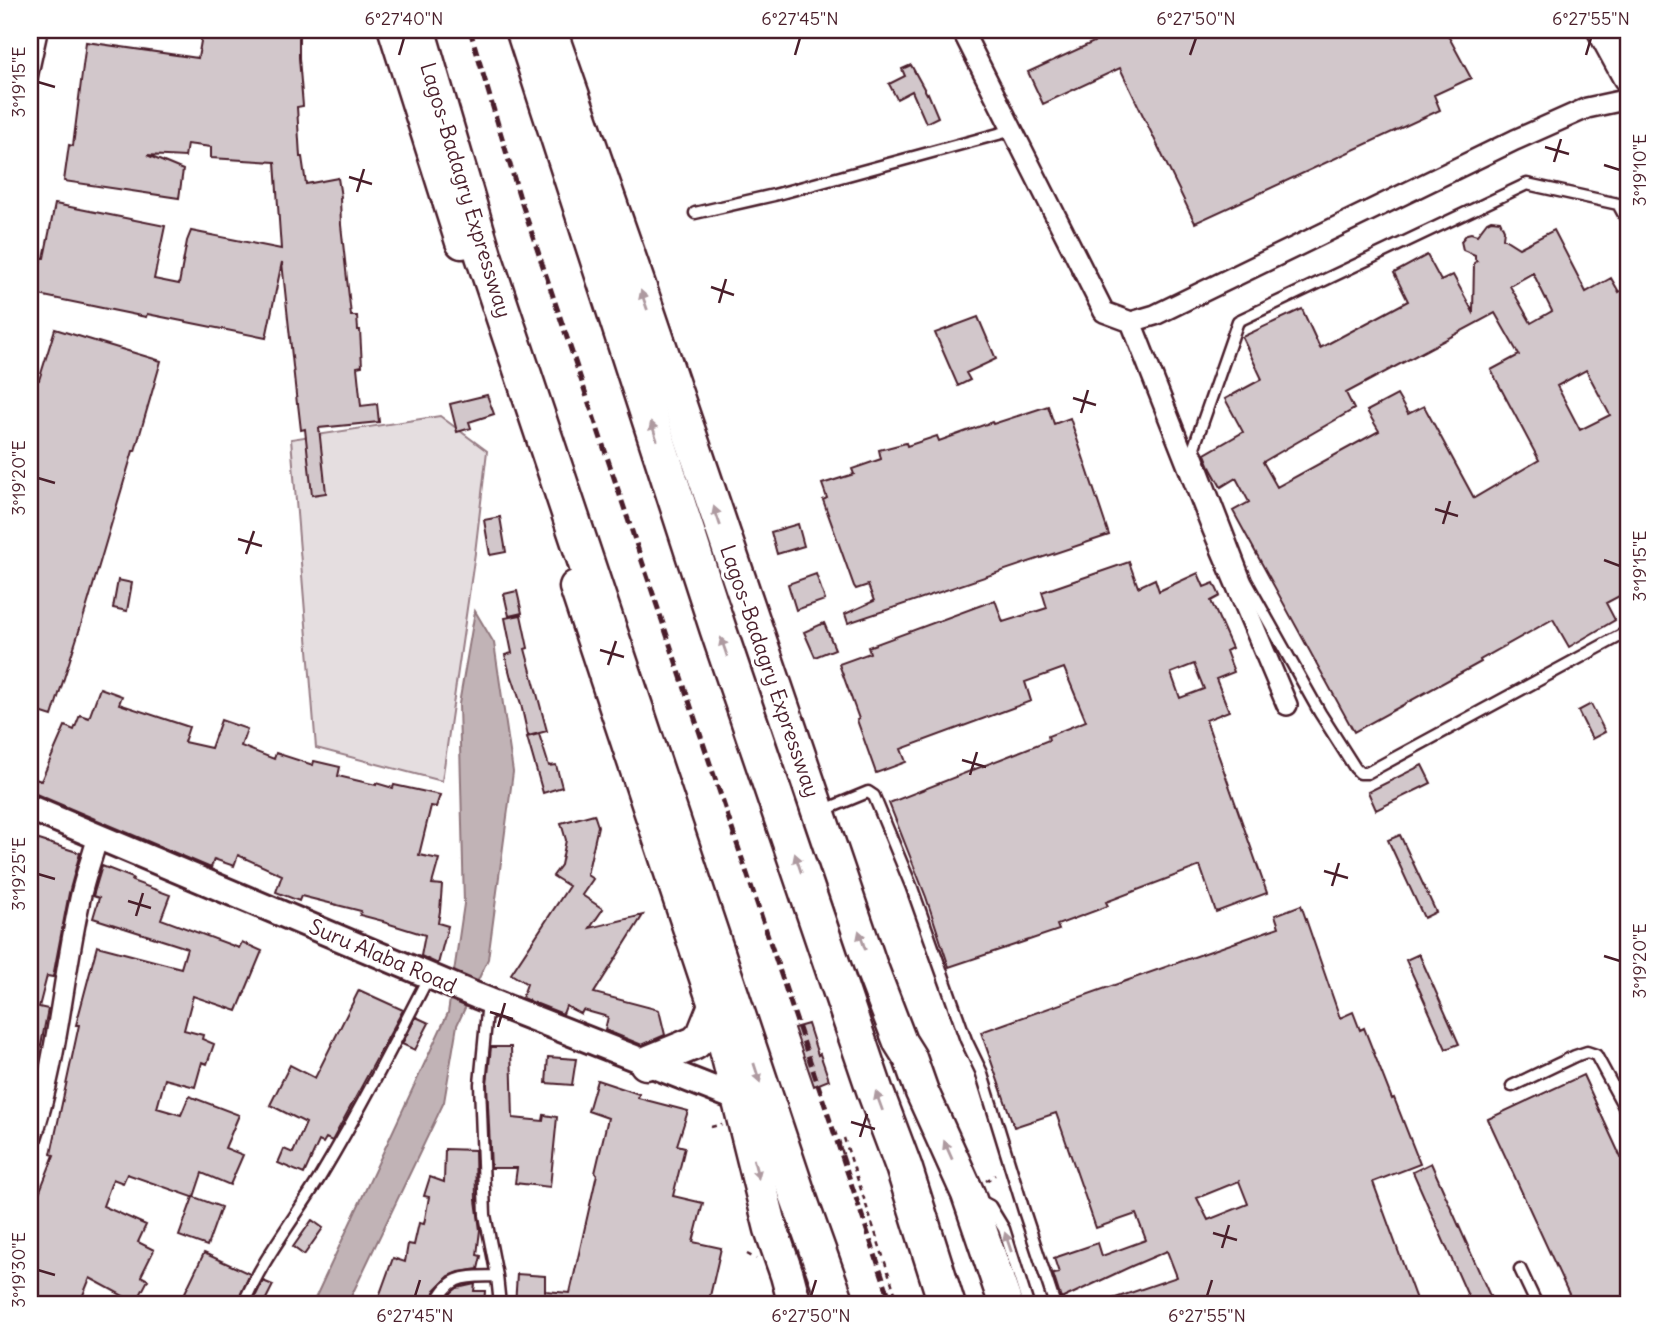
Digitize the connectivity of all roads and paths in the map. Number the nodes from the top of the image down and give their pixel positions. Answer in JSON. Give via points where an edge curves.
{"nodes":[{"id":1,"x":42,"y":30,"type":"edge"},
{"id":2,"x":395,"y":30,"type":"edge"},
{"id":3,"x":417,"y":30,"type":"edge"},
{"id":4,"x":524,"y":30,"type":"edge"},
{"id":5,"x":550,"y":30,"type":"edge"},
{"id":6,"x":962,"y":30,"type":"edge"},
{"id":7,"x":1604,"y":30,"type":"edge"},
{"id":8,"x":1629,"y":76,"type":"edge"},
{"id":9,"x":30,"y":85,"type":"edge"},
{"id":10,"x":1629,"y":99,"type":"edge"},
{"id":11,"x":1014,"y":130,"type":"junction"},
{"id":12,"x":695,"y":213,"type":"dead end"},
{"id":13,"x":1629,"y":224,"type":"edge"},
{"id":14,"x":1131,"y":322,"type":"junction"},
{"id":15,"x":1629,"y":631,"type":"edge"},
{"id":16,"x":1287,"y":705,"type":"dead end"},
{"id":17,"x":30,"y":807,"type":"edge"},
{"id":18,"x":818,"y":813,"type":"junction"},
{"id":19,"x":98,"y":836,"type":"junction"},
{"id":20,"x":437,"y":979,"type":"junction"},
{"id":21,"x":482,"y":999,"type":"junction"},
{"id":22,"x":715,"y":1005,"type":"junction"},
{"id":23,"x":646,"y":1063,"type":"junction"},
{"id":24,"x":1512,"y":1086,"type":"dead end"},
{"id":25,"x":739,"y":1099,"type":"junction"},
{"id":26,"x":1629,"y":1116,"type":"edge"},
{"id":27,"x":844,"y":1138,"type":"dead end"},
{"id":28,"x":839,"y":1140,"type":"dead end"},
{"id":29,"x":30,"y":1142,"type":"edge"},
{"id":30,"x":844,"y":1158,"type":"dead end"},
{"id":31,"x":904,"y":1168,"type":"junction"},
{"id":32,"x":968,"y":1194,"type":"junction"},
{"id":33,"x":798,"y":1196,"type":"junction"},
{"id":34,"x":1520,"y":1269,"type":"dead end"},
{"id":35,"x":497,"y":1276,"type":"junction"},
{"id":36,"x":797,"y":1302,"type":"edge"},
{"id":37,"x":243,"y":1305,"type":"edge"},
{"id":38,"x":436,"y":1305,"type":"edge"},
{"id":39,"x":500,"y":1305,"type":"edge"},
{"id":40,"x":837,"y":1305,"type":"edge"},
{"id":41,"x":899,"y":1305,"type":"edge"},
{"id":42,"x":947,"y":1305,"type":"edge"},
{"id":43,"x":967,"y":1305,"type":"edge"},
{"id":44,"x":1006,"y":1305,"type":"edge"},
{"id":45,"x":1028,"y":1305,"type":"edge"},
{"id":46,"x":1055,"y":1305,"type":"edge"},
{"id":47,"x":1536,"y":1305,"type":"edge"}],
"edges":[{"from":1,"to":9,"type":"lane"},
{"from":2,"to":22,"type":"main road","name":"Lagos-Badagry Expressway"},
{"from":3,"to":33,"type":"highway","name":"Lagos-Badagry Expressway","one_way":true,"via":[[484,257]]},
{"from":31,"to":4,"type":"highway","name":"Lagos-Badagry Expressway","one_way":true,"via":[[718,629]]},
{"from":18,"to":5,"type":"main road","name":"Lagos-Badagry Expressway","one_way":true},
{"from":6,"to":11,"type":"street"},
{"from":7,"to":8,"type":"main road"},
{"from":10,"to":14,"type":"street","via":[[1587,108],[1515,140],[1155,316]]},
{"from":11,"to":12,"type":"lane"},
{"from":11,"to":14,"type":"street","via":[[1104,312]]},
{"from":13,"to":15,"type":"lane","via":[[1618,204],[1527,184],[1238,321],[1194,447],[1247,581],[1320,713],[1360,773]]},
{"from":14,"to":16,"type":"street"},
{"from":17,"to":19,"type":"street","name":"Suru Alaba Road"},
{"from":32,"to":18,"type":"main road","name":"Lagos-Badagry Expressway","one_way":true,"via":[[900,1042]]},
{"from":18,"to":46,"type":"lane","via":[[868,792],[874,796],[981,1071]]},
{"from":19,"to":20,"type":"street","name":"Suru Alaba Road"},
{"from":19,"to":29,"type":"street","via":[[79,902],[57,1030]]},
{"from":20,"to":21,"type":"street","name":"Suru Alaba Road"},
{"from":20,"to":37,"type":"lane"},
{"from":21,"to":23,"type":"street","name":"Suru Alaba Road"},
{"from":21,"to":35,"type":"lane","via":[[485,1215]]},
{"from":22,"to":23,"type":"main road","via":[[695,1043]]},
{"from":22,"to":25,"type":"main road","name":"Lagos-Badagry Expressway"},
{"from":23,"to":25,"type":"street","name":"Suru Alaba Road"},
{"from":24,"to":26,"type":"lane","via":[[1587,1052],[1596,1055]]},
{"from":25,"to":36,"type":"main road","name":"Lagos-Badagry Expressway","one_way":true,"via":[[771,1229]]},
{"from":27,"to":41,"type":"path"},
{"from":28,"to":30,"type":"path"},
{"from":31,"to":42,"type":"highway","name":"Lagos-Badagry Expressway"},
{"from":31,"to":43,"type":"highway","via":[[942,1234]]},
{"from":32,"to":44,"type":"main road","name":"Lagos-Badagry Expressway"},
{"from":45,"to":32,"type":"lane","one_way":true,"via":[[1004,1229],[990,1206]]},
{"from":33,"to":36,"type":"highway","via":[[806,1278]]},
{"from":33,"to":40,"type":"highway","name":"Lagos-Badagry Expressway"},
{"from":34,"to":47,"type":"lane"},
{"from":35,"to":38,"type":"lane","via":[[459,1278]]},
{"from":35,"to":39,"type":"lane"}]}
